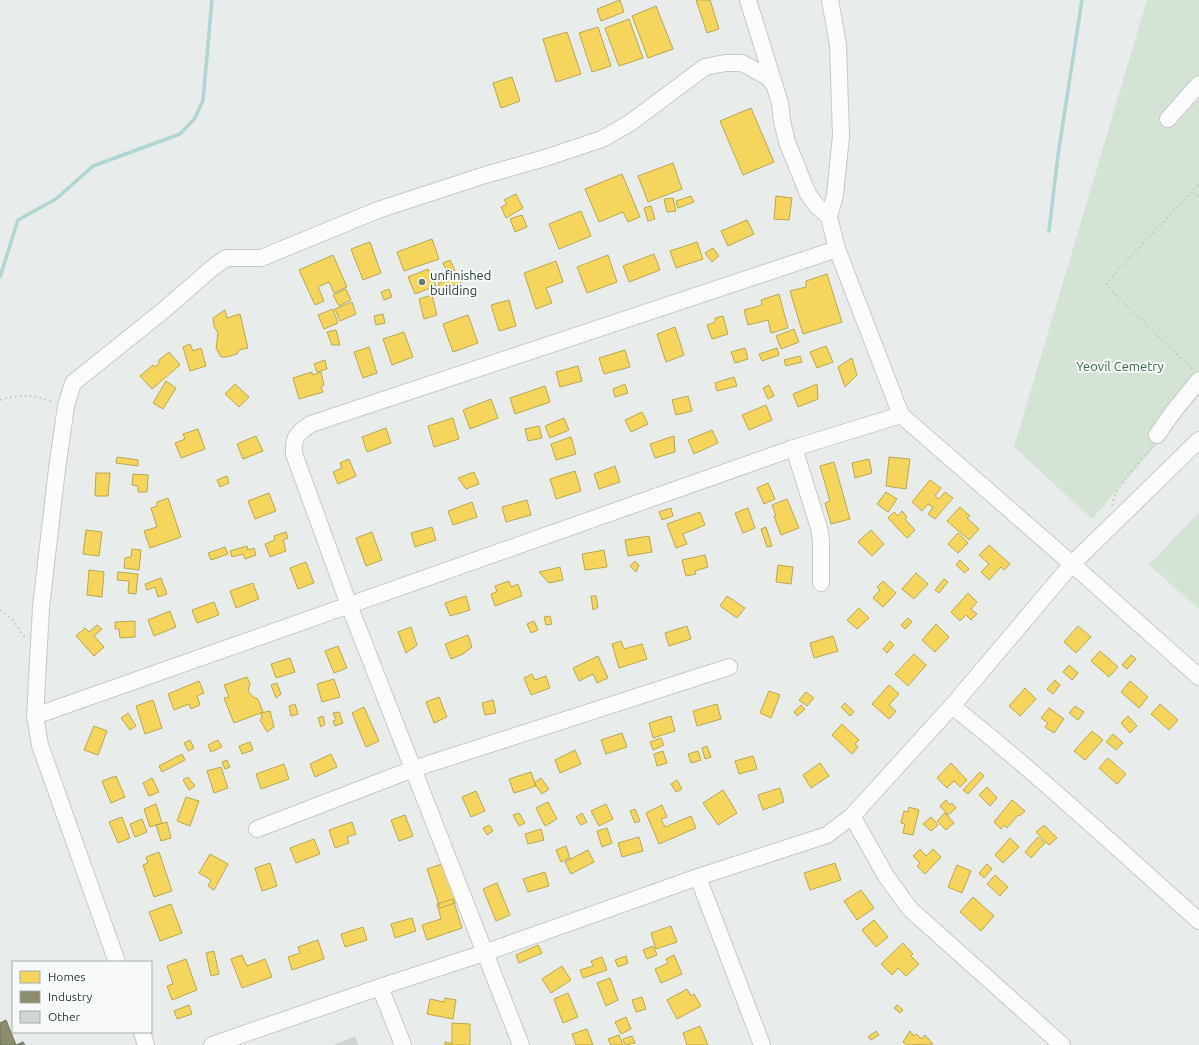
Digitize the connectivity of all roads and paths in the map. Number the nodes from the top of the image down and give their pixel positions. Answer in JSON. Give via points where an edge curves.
{"nodes":[{"id":1,"x":748,"y":0,"type":"edge"},
{"id":2,"x":830,"y":0,"type":"edge"},
{"id":3,"x":1199,"y":84,"type":"edge"},
{"id":4,"x":775,"y":86,"type":"junction"},
{"id":5,"x":1168,"y":119,"type":"dead end"},
{"id":6,"x":1199,"y":184,"type":"edge"},
{"id":7,"x":1192,"y":192,"type":"junction"},
{"id":8,"x":1199,"y":197,"type":"edge"},
{"id":9,"x":829,"y":217,"type":"junction"},
{"id":10,"x":837,"y":249,"type":"junction"},
{"id":11,"x":1196,"y":375,"type":"edge"},
{"id":12,"x":0,"y":400,"type":"edge"},
{"id":13,"x":66,"y":406,"type":"junction"},
{"id":14,"x":901,"y":415,"type":"junction"},
{"id":15,"x":1157,"y":435,"type":"joint"},
{"id":16,"x":1199,"y":440,"type":"edge"},
{"id":17,"x":794,"y":448,"type":"junction"},
{"id":18,"x":1109,"y":528,"type":"junction"},
{"id":19,"x":1072,"y":564,"type":"junction"},
{"id":20,"x":821,"y":583,"type":"dead end"},
{"id":21,"x":349,"y":605,"type":"junction"},
{"id":22,"x":0,"y":610,"type":"edge"},
{"id":23,"x":39,"y":647,"type":"junction"},
{"id":24,"x":729,"y":667,"type":"dead end"},
{"id":25,"x":1199,"y":677,"type":"edge"},
{"id":26,"x":952,"y":706,"type":"junction"},
{"id":27,"x":35,"y":716,"type":"junction"},
{"id":28,"x":413,"y":768,"type":"junction"},
{"id":29,"x":852,"y":816,"type":"junction"},
{"id":30,"x":257,"y":829,"type":"dead end"},
{"id":31,"x":698,"y":877,"type":"junction"},
{"id":32,"x":1199,"y":921,"type":"edge"},
{"id":33,"x":484,"y":953,"type":"junction"},
{"id":34,"x":117,"y":961,"type":"edge"},
{"id":35,"x":380,"y":987,"type":"junction"},
{"id":36,"x":142,"y":1033,"type":"edge"},
{"id":37,"x":146,"y":1045,"type":"edge"},
{"id":38,"x":212,"y":1045,"type":"edge"},
{"id":39,"x":403,"y":1045,"type":"edge"},
{"id":40,"x":521,"y":1045,"type":"edge"},
{"id":41,"x":762,"y":1045,"type":"edge"},
{"id":42,"x":1062,"y":1045,"type":"edge"}],
"edges":[{"from":1,"to":4,"type":"street"},
{"from":2,"to":9,"type":"street","via":[[838,45],[842,136],[836,195]]},
{"from":3,"to":5,"type":"street"},
{"from":4,"to":9,"type":"street","via":[[787,142],[803,182],[816,205]]},
{"from":4,"to":13,"type":"street","via":[[768,76],[742,63],[705,67],[630,123],[602,139],[378,210],[262,258],[226,258],[73,383]]},
{"from":6,"to":7,"type":"path"},
{"from":7,"to":8,"type":"path"},
{"from":7,"to":11,"type":"path","via":[[1106,283]]},
{"from":9,"to":10,"type":"street"},
{"from":10,"to":14,"type":"street"},
{"from":10,"to":21,"type":"street","via":[[311,424],[300,431],[294,441],[294,454]]},
{"from":11,"to":15,"type":"street"},
{"from":12,"to":13,"type":"path","via":[[36,396]]},
{"from":13,"to":23,"type":"street","via":[[42,599]]},
{"from":14,"to":17,"type":"street"},
{"from":14,"to":19,"type":"street"},
{"from":15,"to":18,"type":"path","via":[[1154,446],[1127,476],[1114,498]]},
{"from":16,"to":18,"type":"street"},
{"from":17,"to":20,"type":"street","via":[[819,528]]},
{"from":17,"to":21,"type":"street"},
{"from":18,"to":19,"type":"street"},
{"from":19,"to":25,"type":"street"},
{"from":19,"to":26,"type":"street"},
{"from":21,"to":27,"type":"street"},
{"from":21,"to":28,"type":"street"},
{"from":22,"to":23,"type":"path","via":[[12,619],[27,641]]},
{"from":23,"to":27,"type":"street"},
{"from":24,"to":28,"type":"street"},
{"from":26,"to":29,"type":"street"},
{"from":26,"to":32,"type":"street","via":[[1049,786]]},
{"from":27,"to":34,"type":"street","via":[[40,745]]},
{"from":28,"to":30,"type":"street"},
{"from":28,"to":33,"type":"street"},
{"from":29,"to":31,"type":"street","via":[[827,835]]},
{"from":29,"to":42,"type":"street","via":[[886,876],[910,909]]},
{"from":31,"to":33,"type":"street"},
{"from":31,"to":41,"type":"street"},
{"from":33,"to":35,"type":"street"},
{"from":33,"to":40,"type":"street"},
{"from":35,"to":38,"type":"street"},
{"from":35,"to":39,"type":"street"},
{"from":36,"to":37,"type":"street"}]}
